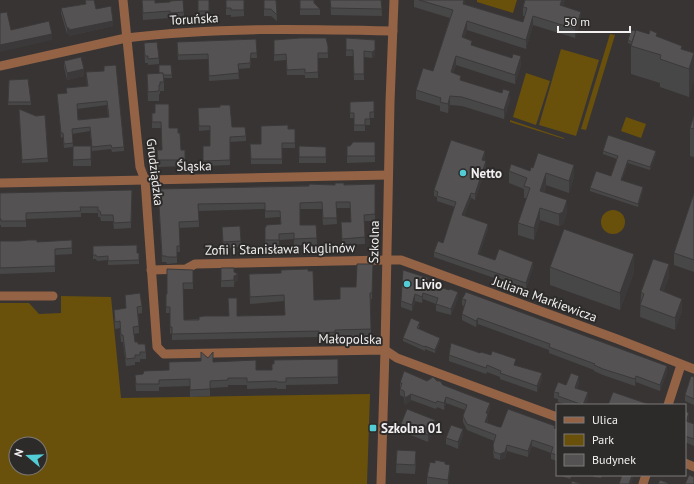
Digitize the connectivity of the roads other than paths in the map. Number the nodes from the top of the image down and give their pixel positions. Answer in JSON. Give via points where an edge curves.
{"nodes":[{"id":1,"x":123,"y":0,"type":"edge"},
{"id":2,"x":394,"y":0,"type":"edge"},
{"id":3,"x":393,"y":31,"type":"junction"},
{"id":4,"x":126,"y":38,"type":"junction"},
{"id":5,"x":0,"y":66,"type":"edge"},
{"id":6,"x":388,"y":175,"type":"junction"},
{"id":7,"x":145,"y":180,"type":"junction"},
{"id":8,"x":0,"y":183,"type":"edge"},
{"id":9,"x":386,"y":260,"type":"junction"},
{"id":10,"x":151,"y":270,"type":"junction"},
{"id":11,"x":0,"y":296,"type":"edge"},
{"id":12,"x":53,"y":296,"type":"dead end"},
{"id":13,"x":157,"y":347,"type":"joint"},
{"id":14,"x":385,"y":350,"type":"junction"},
{"id":15,"x":681,"y":365,"type":"junction"},
{"id":16,"x":694,"y":369,"type":"edge"},
{"id":17,"x":668,"y":404,"type":"edge"},
{"id":18,"x":556,"y":417,"type":"edge"},
{"id":19,"x":381,"y":484,"type":"edge"}],
"edges":[{"from":1,"to":4,"type":"street","name":"Grudziądzka"},
{"from":2,"to":3,"type":"street","name":"Szkolna"},
{"from":3,"to":4,"type":"street","name":"Toruńska","via":[[222,30]]},
{"from":3,"to":6,"type":"street","name":"Szkolna"},
{"from":4,"to":5,"type":"street","name":"Toruńska"},
{"from":4,"to":7,"type":"street","name":"Grudziądzka","via":[[140,167]]},
{"from":6,"to":7,"type":"street","name":"Śląska"},
{"from":6,"to":9,"type":"street","name":"Szkolna"},
{"from":7,"to":8,"type":"street","name":"Śląska"},
{"from":7,"to":10,"type":"street","name":"Grudziądzka"},
{"from":9,"to":10,"type":"street","name":"Zofii i Stanisława Kuglinów","via":[[195,264],[186,269]]},
{"from":9,"to":14,"type":"street","name":"Szkolna"},
{"from":9,"to":15,"type":"street","name":"Juliana Markiewicza","via":[[401,260],[413,264]]},
{"from":10,"to":13,"type":"street","name":"Grudziądzka"},
{"from":11,"to":12,"type":"street"},
{"from":13,"to":14,"type":"street","name":"Małopolska","via":[[164,354]]},
{"from":14,"to":18,"type":"street","name":"Małopolska","via":[[397,358],[425,369]]},
{"from":14,"to":19,"type":"street","name":"Szkolna"},
{"from":15,"to":16,"type":"street","name":"Juliana Markiewicza"},
{"from":15,"to":17,"type":"street"}]}
